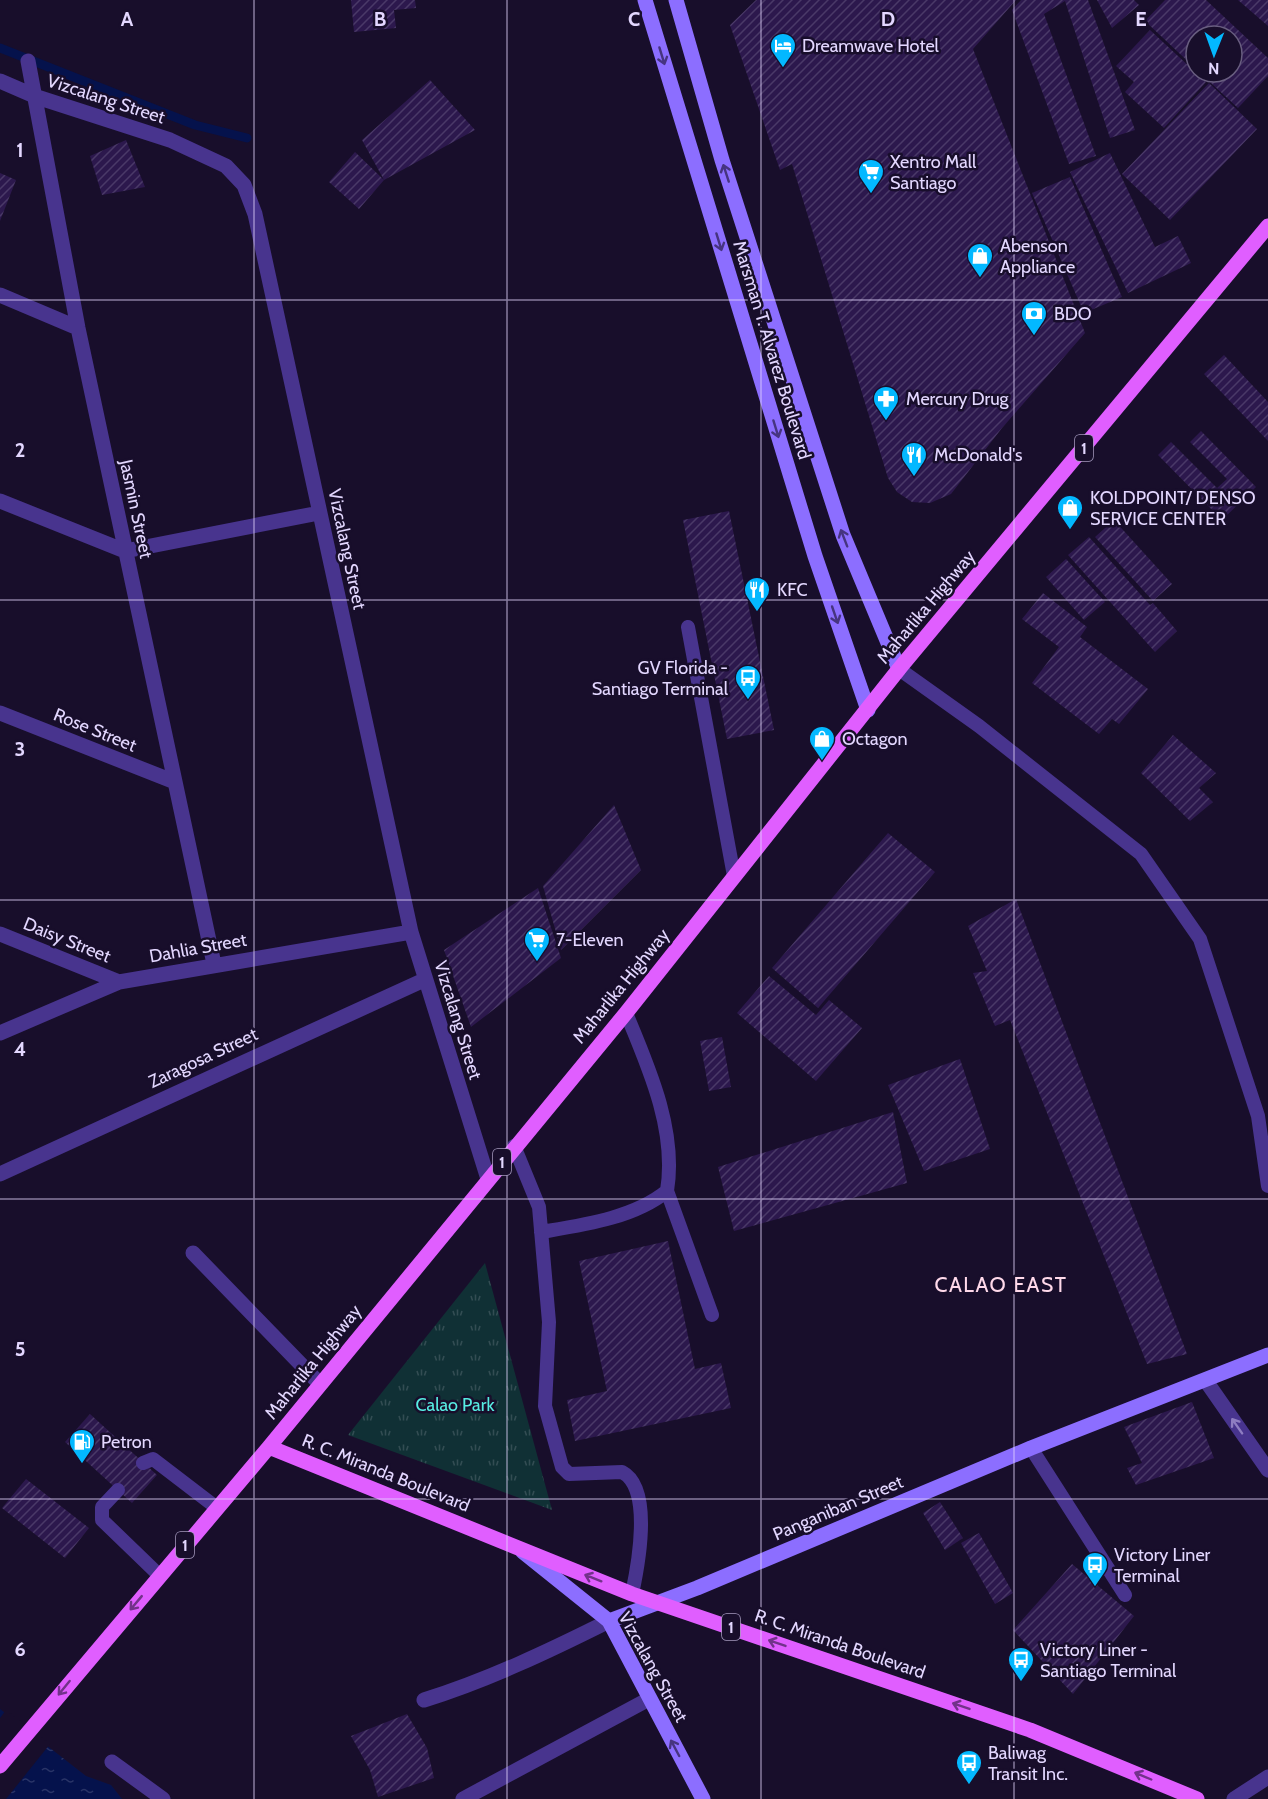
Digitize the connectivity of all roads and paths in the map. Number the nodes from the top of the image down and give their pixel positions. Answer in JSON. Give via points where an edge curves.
{"nodes":[{"id":1,"x":645,"y":0,"type":"edge"},
{"id":2,"x":676,"y":0,"type":"edge"},
{"id":3,"x":28,"y":62,"type":"dead end"},
{"id":4,"x":0,"y":81,"type":"edge"},
{"id":5,"x":37,"y":97,"type":"junction"},
{"id":6,"x":1268,"y":226,"type":"edge"},
{"id":7,"x":0,"y":295,"type":"edge"},
{"id":8,"x":78,"y":328,"type":"junction"},
{"id":9,"x":0,"y":501,"type":"edge"},
{"id":10,"x":319,"y":513,"type":"junction"},
{"id":11,"x":125,"y":551,"type":"junction"},
{"id":12,"x":688,"y":627,"type":"dead end"},
{"id":13,"x":899,"y":669,"type":"junction"},
{"id":14,"x":867,"y":710,"type":"junction"},
{"id":15,"x":0,"y":713,"type":"edge"},
{"id":16,"x":175,"y":782,"type":"junction"},
{"id":17,"x":734,"y":876,"type":"junction"},
{"id":18,"x":411,"y":932,"type":"junction"},
{"id":19,"x":0,"y":934,"type":"edge"},
{"id":20,"x":214,"y":964,"type":"junction"},
{"id":21,"x":424,"y":980,"type":"junction"},
{"id":22,"x":119,"y":982,"type":"junction"},
{"id":23,"x":626,"y":1014,"type":"junction"},
{"id":24,"x":0,"y":1033,"type":"edge"},
{"id":25,"x":514,"y":1146,"type":"junction"},
{"id":26,"x":0,"y":1174,"type":"edge"},
{"id":27,"x":488,"y":1179,"type":"junction"},
{"id":28,"x":1268,"y":1186,"type":"edge"},
{"id":29,"x":668,"y":1191,"type":"junction"},
{"id":30,"x":541,"y":1232,"type":"junction"},
{"id":31,"x":192,"y":1253,"type":"dead end"},
{"id":32,"x":712,"y":1315,"type":"dead end"},
{"id":33,"x":1268,"y":1355,"type":"edge"},
{"id":34,"x":1206,"y":1381,"type":"junction"},
{"id":35,"x":320,"y":1384,"type":"junction"},
{"id":36,"x":269,"y":1447,"type":"junction"},
{"id":37,"x":1031,"y":1448,"type":"junction"},
{"id":38,"x":143,"y":1463,"type":"dead end"},
{"id":39,"x":1268,"y":1470,"type":"edge"},
{"id":40,"x":118,"y":1490,"type":"dead end"},
{"id":41,"x":217,"y":1508,"type":"junction"},
{"id":42,"x":519,"y":1549,"type":"junction"},
{"id":43,"x":159,"y":1575,"type":"junction"},
{"id":44,"x":632,"y":1594,"type":"junction"},
{"id":45,"x":1125,"y":1595,"type":"dead end"},
{"id":46,"x":657,"y":1602,"type":"junction"},
{"id":47,"x":609,"y":1621,"type":"junction"},
{"id":48,"x":424,"y":1700,"type":"dead end"},
{"id":49,"x":649,"y":1700,"type":"junction"},
{"id":50,"x":112,"y":1762,"type":"dead end"},
{"id":51,"x":0,"y":1766,"type":"edge"},
{"id":52,"x":1268,"y":1777,"type":"edge"},
{"id":53,"x":163,"y":1799,"type":"edge"},
{"id":54,"x":463,"y":1799,"type":"edge"},
{"id":55,"x":703,"y":1799,"type":"edge"},
{"id":56,"x":1197,"y":1799,"type":"edge"},
{"id":57,"x":1234,"y":1799,"type":"edge"}],
"edges":[{"from":1,"to":14,"type":"street","name":"Marsman T. Alvarez Boulevard","one_way":true,"via":[[815,556]]},
{"from":13,"to":2,"type":"street","name":"Marsman T. Alvarez Boulevard","one_way":true,"via":[[843,535],[722,160]]},
{"from":3,"to":5,"type":"street","name":"Jasmin Street"},
{"from":4,"to":5,"type":"street","name":"Vizcalang Street"},
{"from":5,"to":8,"type":"street","name":"Jasmin Street"},
{"from":5,"to":10,"type":"street","name":"Vizcalang Street","via":[[170,141],[226,166],[244,185],[255,214]]},
{"from":6,"to":13,"type":"main road","name":"Maharlika Highway","number":"1"},
{"from":7,"to":8,"type":"street"},
{"from":8,"to":11,"type":"street","name":"Jasmin Street"},
{"from":9,"to":11,"type":"street"},
{"from":10,"to":11,"type":"street"},
{"from":10,"to":18,"type":"street","name":"Vizcalang Street"},
{"from":11,"to":16,"type":"street","name":"Jasmin Street"},
{"from":12,"to":17,"type":"lane"},
{"from":13,"to":14,"type":"main road","name":"Maharlika Highway","number":"1"},
{"from":13,"to":28,"type":"lane","via":[[979,726],[1142,854],[1200,939],[1258,1116]]},
{"from":14,"to":17,"type":"main road","name":"Maharlika Highway","number":"1"},
{"from":15,"to":16,"type":"street","name":"Rose Street"},
{"from":16,"to":20,"type":"street","name":"Jasmin Street"},
{"from":17,"to":23,"type":"main road","name":"Maharlika Highway","number":"1"},
{"from":18,"to":20,"type":"street","name":"Dahlia Street"},
{"from":18,"to":21,"type":"street","name":"Vizcalang Street"},
{"from":19,"to":22,"type":"street","name":"Daisy Street"},
{"from":20,"to":22,"type":"street","name":"Dahlia Street"},
{"from":21,"to":26,"type":"street","name":"Zaragosa Street"},
{"from":21,"to":27,"type":"street","name":"Vizcalang Street"},
{"from":22,"to":24,"type":"street","name":"Dahlia Street"},
{"from":23,"to":25,"type":"main road","name":"Maharlika Highway","number":"1"},
{"from":23,"to":29,"type":"lane","via":[[651,1073],[661,1113],[671,1171]]},
{"from":25,"to":27,"type":"main road","name":"Maharlika Highway","number":"1"},
{"from":25,"to":30,"type":"lane","via":[[539,1207]]},
{"from":27,"to":35,"type":"main road","name":"Maharlika Highway","number":"1"},
{"from":29,"to":30,"type":"lane","via":[[650,1205]]},
{"from":29,"to":32,"type":"lane"},
{"from":30,"to":44,"type":"lane","via":[[549,1322],[545,1388],[548,1416],[562,1467],[569,1474],[622,1472],[631,1480],[641,1534]]},
{"from":31,"to":35,"type":"street"},
{"from":33,"to":34,"type":"street","name":"Panganiban Street"},
{"from":34,"to":37,"type":"street","name":"Panganiban Street"},
{"from":39,"to":34,"type":"street","one_way":true},
{"from":35,"to":36,"type":"main road","name":"Maharlika Highway","number":"1"},
{"from":36,"to":41,"type":"main road","name":"Maharlika Highway","number":"1"},
{"from":36,"to":42,"type":"main road","name":"R. C. Miranda Boulevard","number":"1"},
{"from":37,"to":45,"type":"lane"},
{"from":37,"to":46,"type":"street","name":"Panganiban Street"},
{"from":38,"to":41,"type":"lane","via":[[153,1459]]},
{"from":40,"to":43,"type":"lane","via":[[102,1507],[102,1520]]},
{"from":41,"to":43,"type":"main road","name":"Maharlika Highway","number":"1"},
{"from":44,"to":42,"type":"main road","name":"R. C. Miranda Boulevard","number":"1","one_way":true},
{"from":42,"to":47,"type":"street","name":"Vizcalang Street"},
{"from":43,"to":51,"type":"main road","name":"Maharlika Highway","number":"1","one_way":true},
{"from":44,"to":46,"type":"main road","name":"R. C. Miranda Boulevard","number":"1"},
{"from":46,"to":47,"type":"street","name":"Panganiban Street"},
{"from":56,"to":46,"type":"main road","name":"R. C. Miranda Boulevard","number":"1","one_way":true,"via":[[1030,1730]]},
{"from":47,"to":48,"type":"street","name":"Panganiban Street","via":[[537,1657]]},
{"from":47,"to":49,"type":"street","name":"Vizcalang Street"},
{"from":49,"to":54,"type":"street"},
{"from":55,"to":49,"type":"street","name":"Vizcalang Street","one_way":true},
{"from":50,"to":53,"type":"street"},
{"from":52,"to":57,"type":"street"}]}
